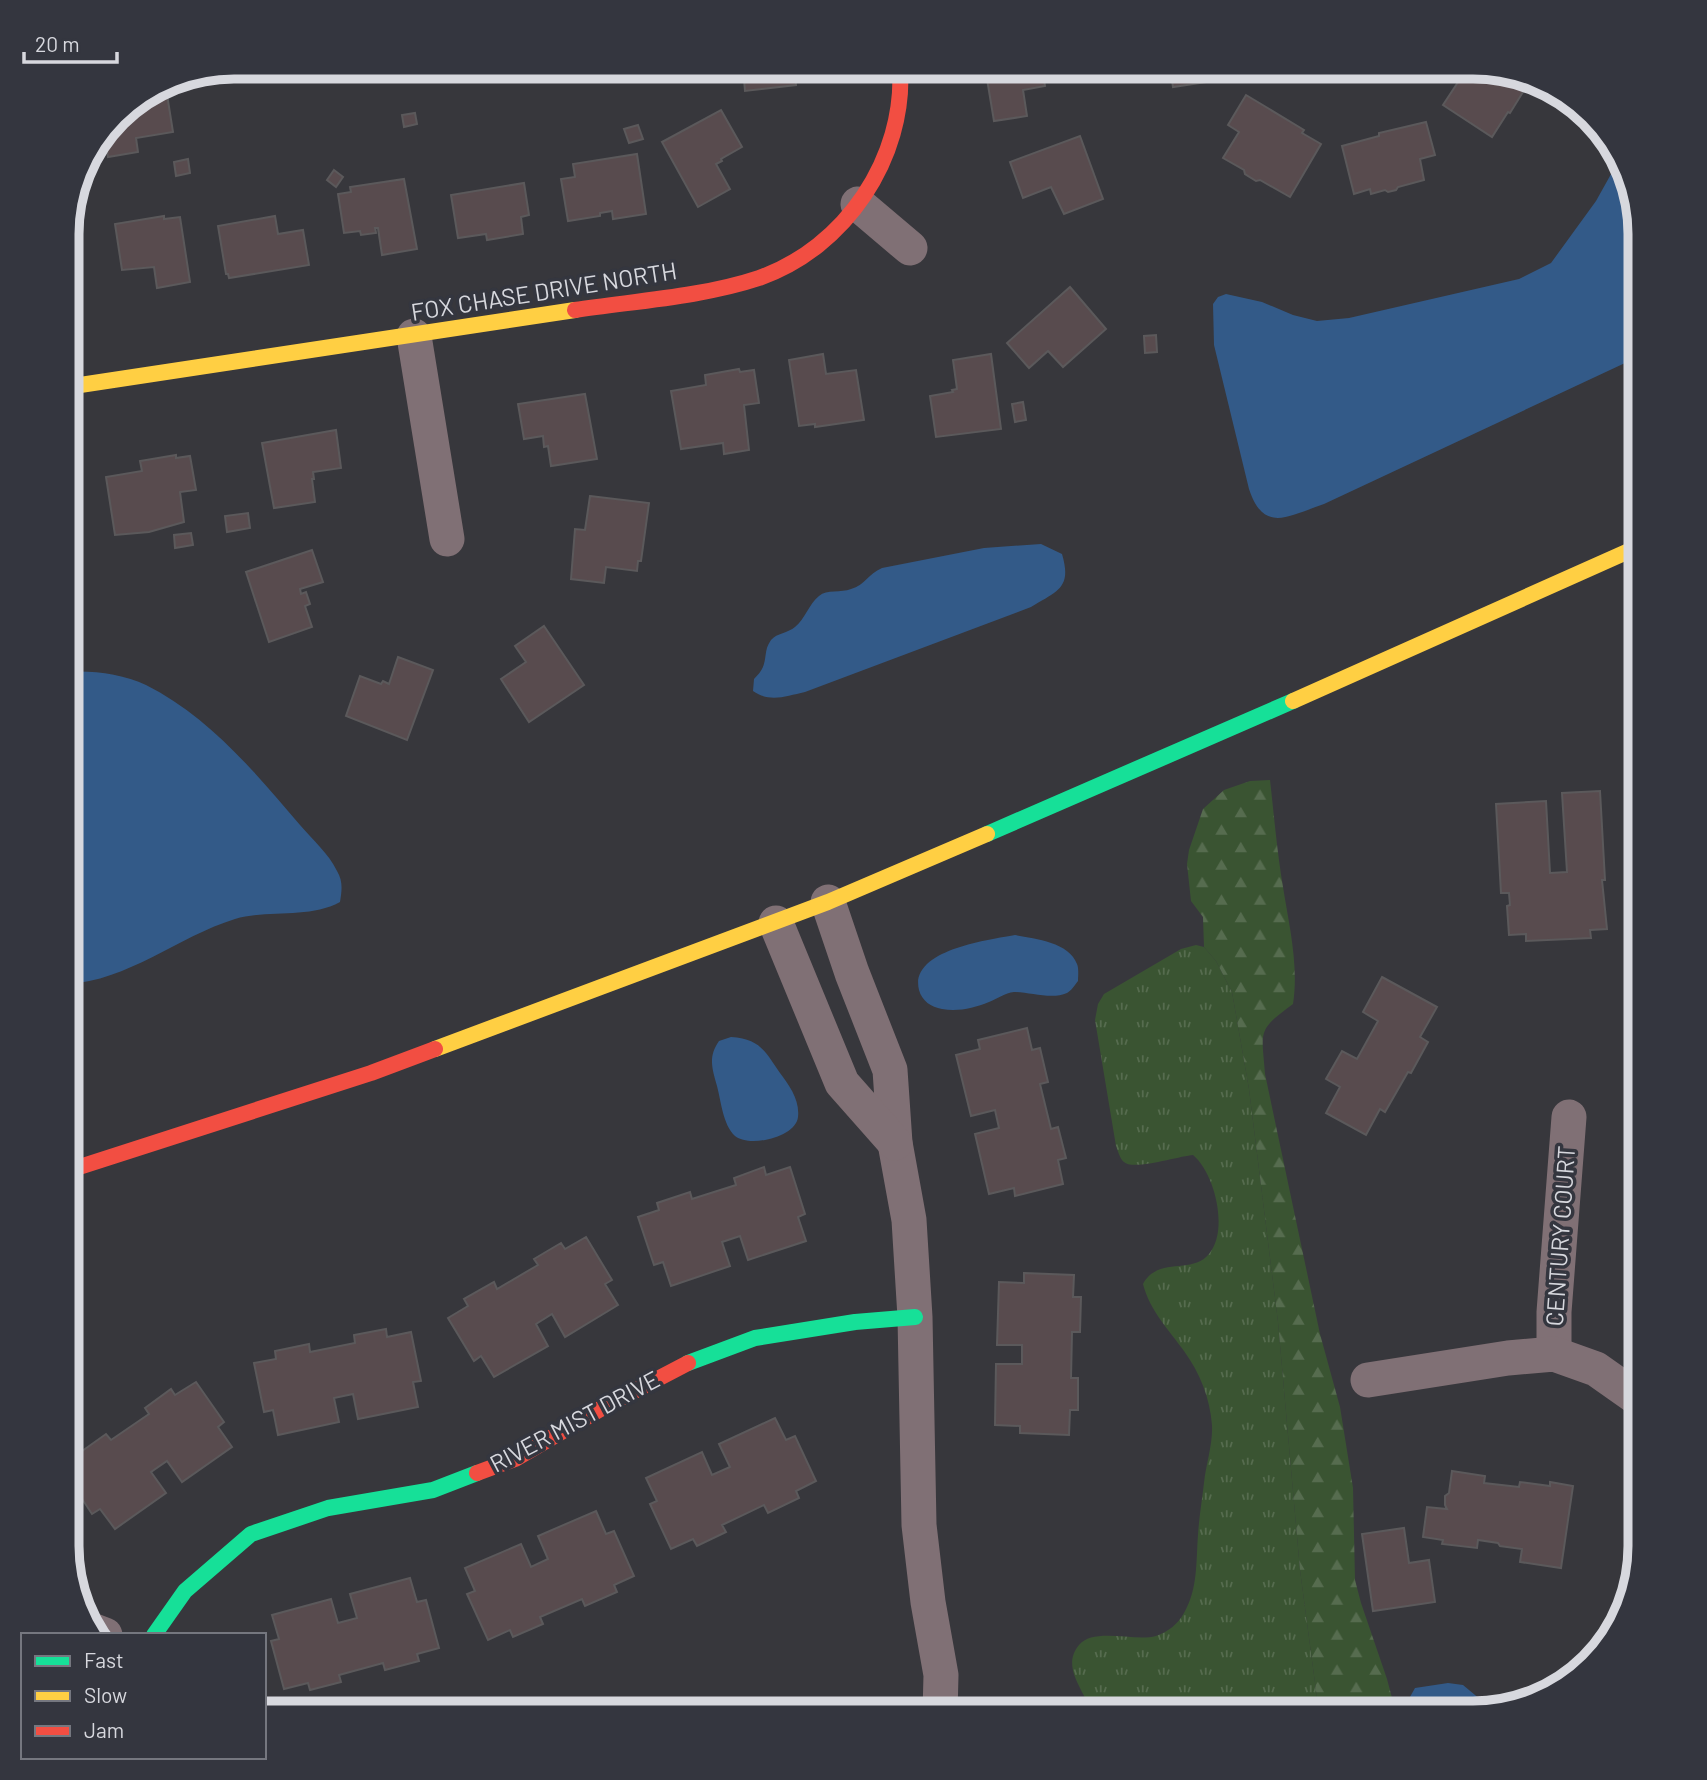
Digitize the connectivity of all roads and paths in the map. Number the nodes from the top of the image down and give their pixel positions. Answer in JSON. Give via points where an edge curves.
{"nodes":[{"id":1,"x":899,"y":79,"type":"edge"},
{"id":2,"x":858,"y":204,"type":"junction"},
{"id":3,"x":910,"y":248,"type":"dead end"},
{"id":4,"x":414,"y":335,"type":"junction"},
{"id":5,"x":79,"y":385,"type":"edge"},
{"id":6,"x":447,"y":538,"type":"dead end"},
{"id":7,"x":1628,"y":552,"type":"edge"},
{"id":8,"x":828,"y":902,"type":"junction"},
{"id":9,"x":776,"y":923,"type":"junction"},
{"id":10,"x":1569,"y":1118,"type":"dead end"},
{"id":11,"x":895,"y":1143,"type":"junction"},
{"id":12,"x":79,"y":1167,"type":"edge"},
{"id":13,"x":915,"y":1317,"type":"junction"},
{"id":14,"x":1554,"y":1354,"type":"junction"},
{"id":15,"x":1368,"y":1380,"type":"dead end"},
{"id":16,"x":1628,"y":1391,"type":"edge"},
{"id":17,"x":155,"y":1633,"type":"edge"},
{"id":18,"x":940,"y":1701,"type":"edge"}],
"edges":[{"from":1,"to":2,"type":"street","name":"FOX CHASE DRIVE NORTH","via":[[897,120],[886,157]]},
{"from":2,"to":3,"type":"street"},
{"from":2,"to":4,"type":"street","name":"FOX CHASE DRIVE NORTH","via":[[809,253],[769,274],[681,294]]},
{"from":4,"to":5,"type":"street","name":"FOX CHASE DRIVE NORTH"},
{"from":4,"to":6,"type":"street"},
{"from":7,"to":8,"type":"street"},
{"from":8,"to":9,"type":"street"},
{"from":8,"to":11,"type":"street","via":[[890,1070]]},
{"from":9,"to":11,"type":"street","via":[[842,1083]]},
{"from":9,"to":12,"type":"street","via":[[371,1073]]},
{"from":10,"to":14,"type":"street","name":"CENTURY COURT"},
{"from":11,"to":13,"type":"street","via":[[909,1220]]},
{"from":13,"to":17,"type":"street","name":"RIVER MIST DRIVE","via":[[755,1338],[679,1367],[515,1459],[433,1490],[328,1508],[251,1534],[185,1591]]},
{"from":13,"to":18,"type":"street","via":[[919,1525],[941,1675]]},
{"from":14,"to":15,"type":"street"},
{"from":14,"to":16,"type":"street","via":[[1597,1369]]}]}
